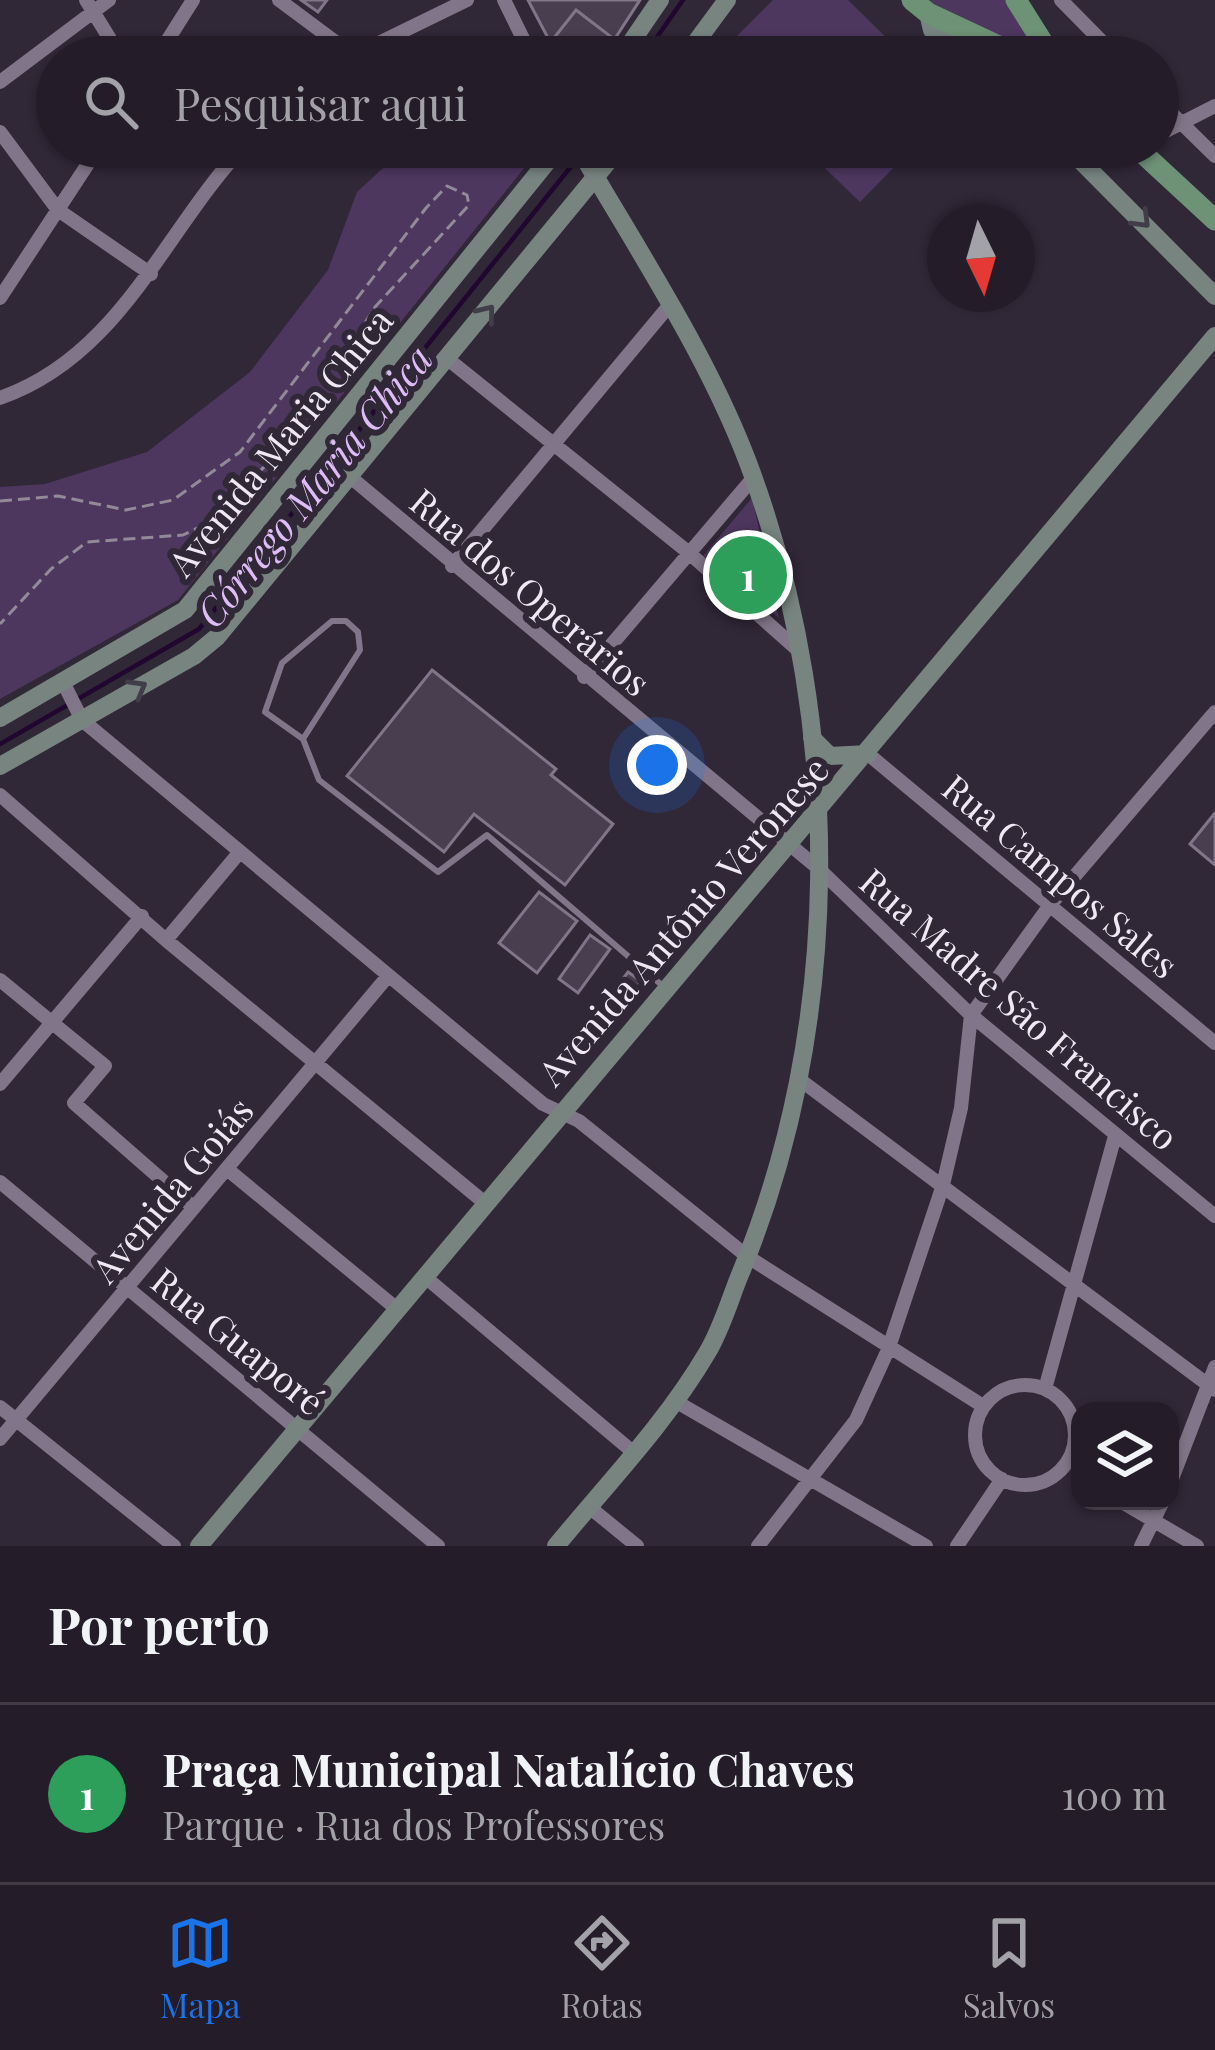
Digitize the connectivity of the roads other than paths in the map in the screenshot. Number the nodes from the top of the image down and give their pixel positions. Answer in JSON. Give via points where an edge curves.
{"nodes":[{"id":1,"x":109,"y":0,"type":"edge"},
{"id":2,"x":193,"y":0,"type":"edge"},
{"id":3,"x":279,"y":0,"type":"edge"},
{"id":4,"x":467,"y":0,"type":"edge"},
{"id":5,"x":504,"y":0,"type":"edge"},
{"id":6,"x":660,"y":0,"type":"edge"},
{"id":7,"x":727,"y":0,"type":"edge"},
{"id":8,"x":1016,"y":0,"type":"edge"},
{"id":9,"x":1061,"y":0,"type":"edge"},
{"id":10,"x":90,"y":6,"type":"edge"},
{"id":11,"x":920,"y":7,"type":"edge"},
{"id":12,"x":54,"y":36,"type":"edge"},
{"id":13,"x":108,"y":36,"type":"edge"},
{"id":14,"x":170,"y":36,"type":"edge"},
{"id":15,"x":325,"y":36,"type":"edge"},
{"id":16,"x":392,"y":36,"type":"edge"},
{"id":17,"x":522,"y":36,"type":"edge"},
{"id":18,"x":635,"y":36,"type":"edge"},
{"id":19,"x":700,"y":36,"type":"edge"},
{"id":20,"x":939,"y":36,"type":"edge"},
{"id":21,"x":979,"y":36,"type":"edge"},
{"id":22,"x":1039,"y":36,"type":"edge"},
{"id":23,"x":1096,"y":36,"type":"edge"},
{"id":24,"x":36,"y":52,"type":"edge"},
{"id":25,"x":0,"y":82,"type":"edge"},
{"id":26,"x":1215,"y":106,"type":"edge"},
{"id":27,"x":1179,"y":121,"type":"edge"},
{"id":28,"x":1182,"y":124,"type":"junction"},
{"id":29,"x":1179,"y":125,"type":"edge"},
{"id":30,"x":0,"y":132,"type":"edge"},
{"id":31,"x":1215,"y":156,"type":"edge"},
{"id":32,"x":85,"y":168,"type":"edge"},
{"id":33,"x":223,"y":168,"type":"edge"},
{"id":34,"x":542,"y":168,"type":"edge"},
{"id":35,"x":590,"y":168,"type":"edge"},
{"id":36,"x":604,"y":168,"type":"edge"},
{"id":37,"x":1087,"y":168,"type":"edge"},
{"id":38,"x":1159,"y":168,"type":"edge"},
{"id":39,"x":596,"y":179,"type":"junction"},
{"id":40,"x":58,"y":210,"type":"junction"},
{"id":41,"x":1215,"y":220,"type":"edge"},
{"id":42,"x":151,"y":274,"type":"junction"},
{"id":43,"x":1215,"y":296,"type":"edge"},
{"id":44,"x":0,"y":298,"type":"edge"},
{"id":45,"x":668,"y":307,"type":"junction"},
{"id":46,"x":1215,"y":336,"type":"edge"},
{"id":47,"x":449,"y":360,"type":"junction"},
{"id":48,"x":0,"y":398,"type":"edge"},
{"id":49,"x":554,"y":445,"type":"junction"},
{"id":50,"x":348,"y":475,"type":"junction"},
{"id":51,"x":754,"y":477,"type":"junction"},
{"id":52,"x":688,"y":552,"type":"junction"},
{"id":53,"x":452,"y":566,"type":"junction"},
{"id":54,"x":799,"y":651,"type":"junction"},
{"id":55,"x":584,"y":677,"type":"junction"},
{"id":56,"x":64,"y":684,"type":"junction"},
{"id":57,"x":1215,"y":712,"type":"edge"},
{"id":58,"x":0,"y":718,"type":"edge"},
{"id":59,"x":81,"y":718,"type":"junction"},
{"id":60,"x":812,"y":738,"type":"junction"},
{"id":61,"x":303,"y":740,"type":"junction"},
{"id":62,"x":868,"y":754,"type":"junction"},
{"id":63,"x":0,"y":766,"type":"edge"},
{"id":64,"x":0,"y":795,"type":"edge"},
{"id":65,"x":815,"y":815,"type":"junction"},
{"id":66,"x":787,"y":843,"type":"junction"},
{"id":67,"x":239,"y":853,"type":"junction"},
{"id":68,"x":819,"y":869,"type":"junction"},
{"id":69,"x":1050,"y":905,"type":"junction"},
{"id":70,"x":142,"y":916,"type":"junction"},
{"id":71,"x":166,"y":940,"type":"junction"},
{"id":72,"x":388,"y":976,"type":"junction"},
{"id":73,"x":0,"y":980,"type":"edge"},
{"id":74,"x":664,"y":987,"type":"junction"},
{"id":75,"x":971,"y":1015,"type":"junction"},
{"id":76,"x":51,"y":1022,"type":"junction"},
{"id":77,"x":1215,"y":1043,"type":"edge"},
{"id":78,"x":315,"y":1062,"type":"junction"},
{"id":79,"x":799,"y":1079,"type":"junction"},
{"id":80,"x":0,"y":1084,"type":"edge"},
{"id":81,"x":561,"y":1112,"type":"junction"},
{"id":82,"x":1114,"y":1136,"type":"junction"},
{"id":83,"x":226,"y":1169,"type":"junction"},
{"id":84,"x":0,"y":1182,"type":"edge"},
{"id":85,"x":943,"y":1185,"type":"junction"},
{"id":86,"x":485,"y":1203,"type":"junction"},
{"id":87,"x":194,"y":1208,"type":"junction"},
{"id":88,"x":1215,"y":1216,"type":"edge"},
{"id":89,"x":748,"y":1257,"type":"junction"},
{"id":90,"x":424,"y":1276,"type":"junction"},
{"id":91,"x":127,"y":1288,"type":"junction"},
{"id":92,"x":1074,"y":1288,"type":"junction"},
{"id":93,"x":397,"y":1309,"type":"junction"},
{"id":94,"x":888,"y":1350,"type":"junction"},
{"id":95,"x":1215,"y":1367,"type":"edge"},
{"id":96,"x":1212,"y":1388,"type":"edge"},
{"id":97,"x":1046,"y":1389,"type":"junction"},
{"id":98,"x":675,"y":1400,"type":"junction"},
{"id":99,"x":982,"y":1406,"type":"junction"},
{"id":100,"x":0,"y":1407,"type":"edge"},
{"id":101,"x":17,"y":1420,"type":"junction"},
{"id":102,"x":299,"y":1426,"type":"junction"},
{"id":103,"x":0,"y":1439,"type":"edge"},
{"id":104,"x":633,"y":1452,"type":"junction"},
{"id":105,"x":1179,"y":1463,"type":"edge"},
{"id":106,"x":1062,"y":1469,"type":"junction"},
{"id":107,"x":1071,"y":1474,"type":"edge"},
{"id":108,"x":1002,"y":1479,"type":"junction"},
{"id":109,"x":811,"y":1482,"type":"junction"},
{"id":110,"x":588,"y":1506,"type":"junction"},
{"id":111,"x":1137,"y":1510,"type":"edge"},
{"id":112,"x":1160,"y":1510,"type":"edge"},
{"id":113,"x":1156,"y":1520,"type":"junction"},
{"id":114,"x":174,"y":1546,"type":"edge"},
{"id":115,"x":199,"y":1546,"type":"edge"},
{"id":116,"x":438,"y":1546,"type":"edge"},
{"id":117,"x":556,"y":1546,"type":"edge"},
{"id":118,"x":638,"y":1546,"type":"edge"},
{"id":119,"x":758,"y":1546,"type":"edge"},
{"id":120,"x":926,"y":1546,"type":"edge"},
{"id":121,"x":957,"y":1546,"type":"edge"},
{"id":122,"x":1141,"y":1546,"type":"edge"},
{"id":123,"x":1197,"y":1546,"type":"edge"}],
"edges":[{"from":1,"to":10,"type":"street"},
{"from":2,"to":14,"type":"street"},
{"from":3,"to":15,"type":"street"},
{"from":4,"to":16,"type":"street"},
{"from":5,"to":17,"type":"street"},
{"from":6,"to":18,"type":"street"},
{"from":7,"to":19,"type":"street"},
{"from":8,"to":22,"type":"main road"},
{"from":9,"to":23,"type":"street"},
{"from":10,"to":12,"type":"street"},
{"from":10,"to":13,"type":"street"},
{"from":11,"to":20,"type":"street"},
{"from":11,"to":21,"type":"main road"},
{"from":24,"to":25,"type":"street"},
{"from":26,"to":28,"type":"street"},
{"from":27,"to":28,"type":"street"},
{"from":28,"to":29,"type":"street"},
{"from":28,"to":31,"type":"street"},
{"from":30,"to":40,"type":"street"},
{"from":32,"to":40,"type":"street"},
{"from":33,"to":42,"type":"street"},
{"from":34,"to":56,"type":"street","name":"Avenida Maria Chica","via":[[185,610]]},
{"from":35,"to":39,"type":"street"},
{"from":36,"to":39,"type":"street","name":"Avenida Maria Chica"},
{"from":37,"to":43,"type":"street","one_way":true},
{"from":38,"to":41,"type":"main road"},
{"from":39,"to":45,"type":"street"},
{"from":47,"to":39,"type":"street","name":"Avenida Maria Chica","one_way":true},
{"from":40,"to":42,"type":"street"},
{"from":40,"to":44,"type":"street"},
{"from":42,"to":48,"type":"street","via":[[65,364]]},
{"from":45,"to":49,"type":"street"},
{"from":45,"to":51,"type":"street"},
{"from":46,"to":62,"type":"street","name":"Avenida Antônio Veronese"},
{"from":47,"to":49,"type":"street"},
{"from":47,"to":50,"type":"street","name":"Avenida Maria Chica"},
{"from":49,"to":52,"type":"street"},
{"from":49,"to":53,"type":"street"},
{"from":50,"to":53,"type":"street","name":"Rua dos Operários"},
{"from":59,"to":50,"type":"street","name":"Avenida Maria Chica","one_way":true,"via":[[218,637]]},
{"from":51,"to":52,"type":"street"},
{"from":51,"to":54,"type":"street"},
{"from":52,"to":54,"type":"street"},
{"from":52,"to":55,"type":"street"},
{"from":53,"to":55,"type":"street","name":"Rua dos Operários"},
{"from":54,"to":60,"type":"street"},
{"from":55,"to":66,"type":"street","name":"Rua dos Operários"},
{"from":56,"to":58,"type":"street","name":"Avenida Maria Chica"},
{"from":56,"to":59,"type":"street"},
{"from":57,"to":69,"type":"street"},
{"from":59,"to":63,"type":"street","name":"Avenida Maria Chica"},
{"from":59,"to":67,"type":"street"},
{"from":60,"to":62,"type":"street","via":[[830,757]]},
{"from":60,"to":65,"type":"street"},
{"from":61,"to":61,"type":"lane","via":[[360,650],[358,632],[346,621],[332,621],[282,663],[266,712]]},
{"from":61,"to":74,"type":"lane","via":[[319,780],[438,872],[487,835]]},
{"from":62,"to":65,"type":"street","name":"Avenida Antônio Veronese"},
{"from":62,"to":69,"type":"street","name":"Rua Campos Sales"},
{"from":64,"to":70,"type":"street"},
{"from":65,"to":66,"type":"street","name":"Avenida Antônio Veronese"},
{"from":65,"to":68,"type":"street"},
{"from":66,"to":68,"type":"street","name":"Rua Madre São Francisco"},
{"from":66,"to":74,"type":"street","name":"Avenida Antônio Veronese"},
{"from":67,"to":71,"type":"street"},
{"from":67,"to":72,"type":"street"},
{"from":68,"to":75,"type":"street","name":"Rua Madre São Francisco"},
{"from":68,"to":79,"type":"street"},
{"from":69,"to":75,"type":"street"},
{"from":69,"to":77,"type":"street","name":"Rua Campos Sales"},
{"from":70,"to":71,"type":"street"},
{"from":70,"to":76,"type":"street"},
{"from":71,"to":78,"type":"street"},
{"from":72,"to":78,"type":"street","name":"Avenida Goiás"},
{"from":72,"to":81,"type":"street"},
{"from":73,"to":76,"type":"street"},
{"from":74,"to":81,"type":"street","name":"Avenida Antônio Veronese"},
{"from":75,"to":82,"type":"street","name":"Rua Madre São Francisco"},
{"from":75,"to":85,"type":"street"},
{"from":76,"to":80,"type":"street"},
{"from":76,"to":87,"type":"street","via":[[105,1066],[74,1103]]},
{"from":78,"to":83,"type":"street","name":"Avenida Goiás"},
{"from":78,"to":86,"type":"street"},
{"from":79,"to":85,"type":"street"},
{"from":79,"to":89,"type":"street","via":[[775,1189]]},
{"from":81,"to":86,"type":"street","name":"Avenida Antônio Veronese"},
{"from":81,"to":89,"type":"street"},
{"from":82,"to":88,"type":"street","name":"Rua Madre São Francisco"},
{"from":82,"to":92,"type":"street"},
{"from":83,"to":87,"type":"street","name":"Avenida Goiás"},
{"from":83,"to":93,"type":"street"},
{"from":84,"to":91,"type":"street","name":"Rua Guaporé"},
{"from":85,"to":92,"type":"street"},
{"from":85,"to":94,"type":"street"},
{"from":86,"to":90,"type":"street","name":"Avenida Antônio Veronese"},
{"from":87,"to":91,"type":"street","name":"Avenida Goiás"},
{"from":89,"to":94,"type":"street"},
{"from":89,"to":98,"type":"street","via":[[709,1350]]},
{"from":90,"to":93,"type":"street","name":"Avenida Antônio Veronese"},
{"from":90,"to":104,"type":"street"},
{"from":91,"to":101,"type":"street","name":"Avenida Goiás"},
{"from":91,"to":102,"type":"street","name":"Rua Guaporé"},
{"from":92,"to":96,"type":"street"},
{"from":92,"to":97,"type":"street"},
{"from":93,"to":102,"type":"street","name":"Avenida Antônio Veronese"},
{"from":94,"to":99,"type":"street"},
{"from":94,"to":109,"type":"street","via":[[856,1420]]},
{"from":95,"to":96,"type":"street"},
{"from":96,"to":105,"type":"street"},
{"from":97,"to":99,"type":"street","via":[[1011,1387]]},
{"from":97,"to":106,"type":"street","via":[[1075,1426]]},
{"from":98,"to":104,"type":"street"},
{"from":98,"to":109,"type":"street"},
{"from":99,"to":108,"type":"street","via":[[977,1450]]},
{"from":100,"to":101,"type":"street"},
{"from":101,"to":103,"type":"street","name":"Avenida Goiás"},
{"from":101,"to":114,"type":"street"},
{"from":102,"to":115,"type":"street","name":"Avenida Antônio Veronese"},
{"from":102,"to":116,"type":"street","name":"Rua Guaporé"},
{"from":104,"to":110,"type":"street"},
{"from":106,"to":107,"type":"street"},
{"from":106,"to":108,"type":"street","via":[[1034,1484]]},
{"from":108,"to":121,"type":"street"},
{"from":109,"to":119,"type":"street"},
{"from":109,"to":120,"type":"street"},
{"from":110,"to":117,"type":"street"},
{"from":110,"to":118,"type":"street"},
{"from":111,"to":113,"type":"street"},
{"from":112,"to":113,"type":"street"},
{"from":113,"to":122,"type":"street"},
{"from":113,"to":123,"type":"street"}]}
